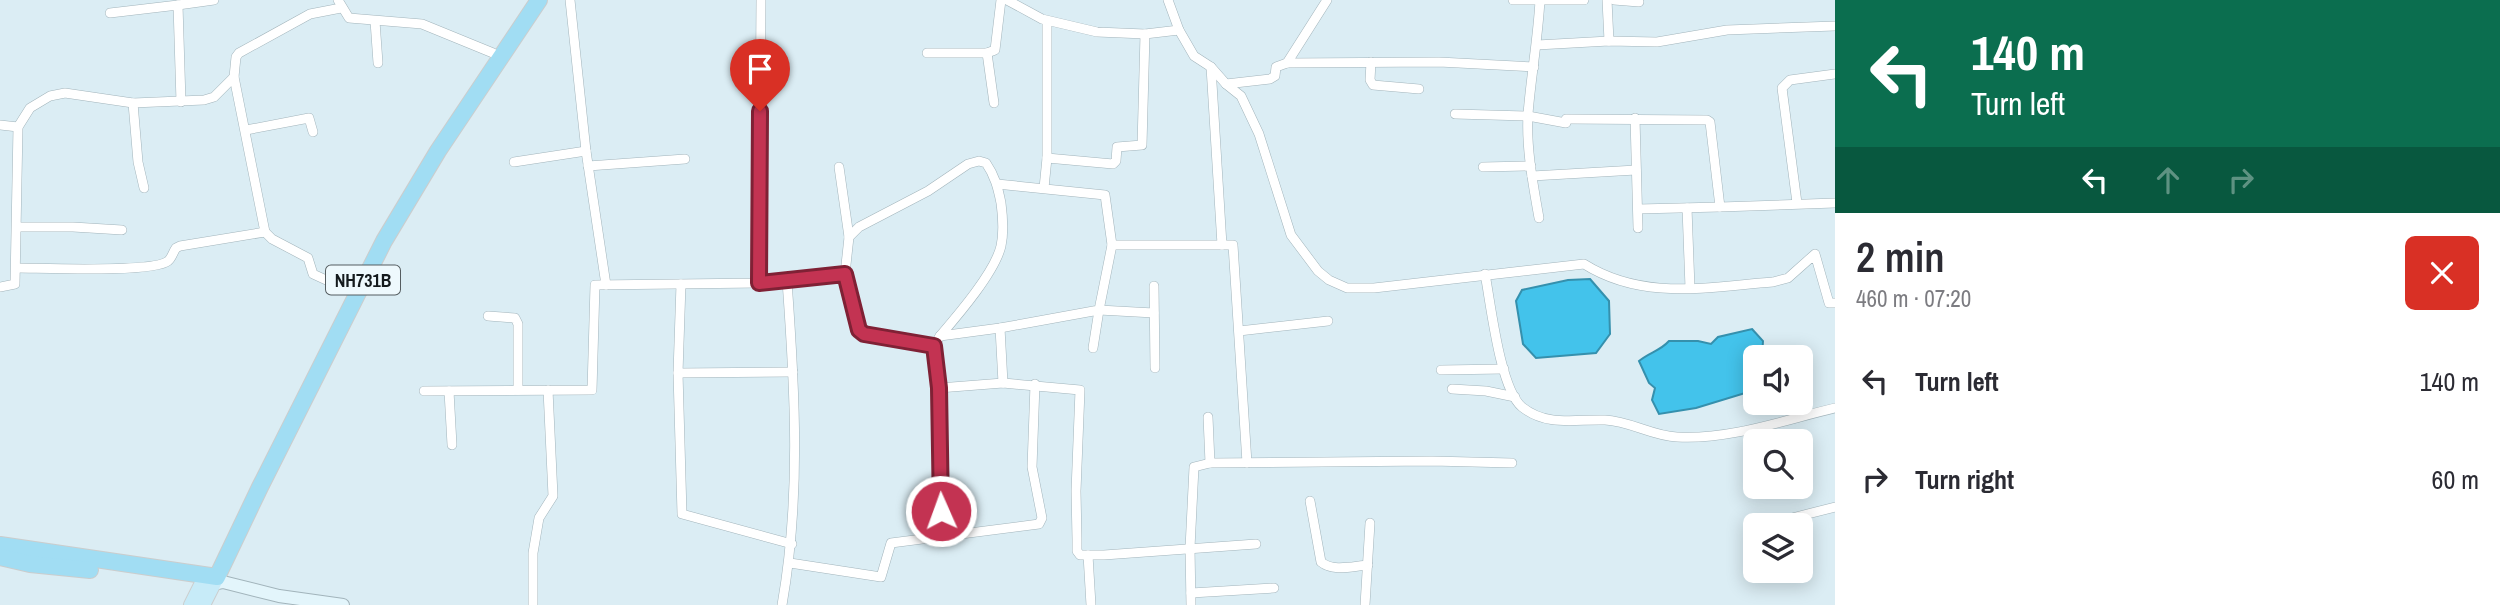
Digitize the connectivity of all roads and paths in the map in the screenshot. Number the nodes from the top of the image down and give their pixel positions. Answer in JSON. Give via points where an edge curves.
{"nodes":[{"id":1,"x":214,"y":0,"type":"edge"},
{"id":2,"x":528,"y":0,"type":"edge"},
{"id":3,"x":539,"y":0,"type":"edge"},
{"id":4,"x":570,"y":0,"type":"edge"},
{"id":5,"x":761,"y":0,"type":"edge"},
{"id":6,"x":1001,"y":0,"type":"edge"},
{"id":7,"x":1007,"y":0,"type":"edge"},
{"id":8,"x":1168,"y":0,"type":"edge"},
{"id":9,"x":1327,"y":0,"type":"edge"},
{"id":10,"x":1513,"y":0,"type":"edge"},
{"id":11,"x":1584,"y":0,"type":"edge"},
{"id":12,"x":1607,"y":0,"type":"edge"},
{"id":13,"x":1614,"y":0,"type":"edge"},
{"id":14,"x":1540,"y":1,"type":"edge"},
{"id":15,"x":1639,"y":2,"type":"dead end"},
{"id":16,"x":340,"y":4,"type":"edge"},
{"id":17,"x":1024,"y":4,"type":"edge"},
{"id":18,"x":178,"y":5,"type":"junction"},
{"id":19,"x":110,"y":13,"type":"dead end"},
{"id":20,"x":1047,"y":20,"type":"junction"},
{"id":21,"x":375,"y":21,"type":"junction"},
{"id":22,"x":1835,"y":26,"type":"edge"},
{"id":23,"x":1179,"y":30,"type":"junction"},
{"id":24,"x":1145,"y":34,"type":"junction"},
{"id":25,"x":1609,"y":41,"type":"junction"},
{"id":26,"x":1537,"y":45,"type":"junction"},
{"id":27,"x":987,"y":52,"type":"junction"},
{"id":28,"x":493,"y":53,"type":"junction"},
{"id":29,"x":928,"y":53,"type":"dead end"},
{"id":30,"x":1371,"y":62,"type":"junction"},
{"id":31,"x":378,"y":63,"type":"dead end"},
{"id":32,"x":1287,"y":63,"type":"junction"},
{"id":33,"x":1211,"y":67,"type":"junction"},
{"id":34,"x":1534,"y":67,"type":"junction"},
{"id":35,"x":1835,"y":74,"type":"edge"},
{"id":36,"x":234,"y":77,"type":"junction"},
{"id":37,"x":1226,"y":84,"type":"junction"},
{"id":38,"x":1419,"y":89,"type":"dead end"},
{"id":39,"x":181,"y":102,"type":"junction"},
{"id":40,"x":133,"y":103,"type":"junction"},
{"id":41,"x":994,"y":103,"type":"dead end"},
{"id":42,"x":1455,"y":114,"type":"dead end"},
{"id":43,"x":1528,"y":116,"type":"junction"},
{"id":44,"x":1635,"y":118,"type":"junction"},
{"id":45,"x":0,"y":125,"type":"edge"},
{"id":46,"x":18,"y":127,"type":"junction"},
{"id":47,"x":246,"y":130,"type":"junction"},
{"id":48,"x":313,"y":132,"type":"dead end"},
{"id":49,"x":586,"y":151,"type":"junction"},
{"id":50,"x":1047,"y":158,"type":"junction"},
{"id":51,"x":685,"y":159,"type":"dead end"},
{"id":52,"x":514,"y":162,"type":"dead end"},
{"id":53,"x":588,"y":166,"type":"junction"},
{"id":54,"x":839,"y":167,"type":"dead end"},
{"id":55,"x":1483,"y":167,"type":"dead end"},
{"id":56,"x":1636,"y":170,"type":"junction"},
{"id":57,"x":1531,"y":171,"type":"junction"},
{"id":58,"x":997,"y":184,"type":"junction"},
{"id":59,"x":144,"y":188,"type":"dead end"},
{"id":60,"x":1044,"y":188,"type":"junction"},
{"id":61,"x":1797,"y":203,"type":"junction"},
{"id":62,"x":1835,"y":203,"type":"edge"},
{"id":63,"x":1686,"y":208,"type":"junction"},
{"id":64,"x":1720,"y":208,"type":"junction"},
{"id":65,"x":1638,"y":209,"type":"junction"},
{"id":66,"x":1539,"y":218,"type":"dead end"},
{"id":67,"x":17,"y":228,"type":"junction"},
{"id":68,"x":1638,"y":228,"type":"dead end"},
{"id":69,"x":122,"y":230,"type":"dead end"},
{"id":70,"x":265,"y":232,"type":"junction"},
{"id":71,"x":849,"y":237,"type":"junction"},
{"id":72,"x":1112,"y":245,"type":"junction"},
{"id":73,"x":1222,"y":245,"type":"junction"},
{"id":74,"x":17,"y":268,"type":"junction"},
{"id":75,"x":845,"y":274,"type":"junction"},
{"id":76,"x":1486,"y":274,"type":"junction"},
{"id":77,"x":787,"y":281,"type":"junction"},
{"id":78,"x":759,"y":283,"type":"junction"},
{"id":79,"x":681,"y":284,"type":"junction"},
{"id":80,"x":606,"y":285,"type":"junction"},
{"id":81,"x":1154,"y":286,"type":"dead end"},
{"id":82,"x":0,"y":287,"type":"edge"},
{"id":83,"x":1690,"y":288,"type":"junction"},
{"id":84,"x":348,"y":290,"type":"junction"},
{"id":85,"x":1835,"y":303,"type":"edge"},
{"id":86,"x":1100,"y":310,"type":"junction"},
{"id":87,"x":1154,"y":313,"type":"junction"},
{"id":88,"x":488,"y":316,"type":"dead end"},
{"id":89,"x":1328,"y":321,"type":"dead end"},
{"id":90,"x":999,"y":328,"type":"junction"},
{"id":91,"x":1239,"y":331,"type":"junction"},
{"id":92,"x":940,"y":336,"type":"junction"},
{"id":93,"x":934,"y":346,"type":"junction"},
{"id":94,"x":1093,"y":348,"type":"dead end"},
{"id":95,"x":1155,"y":368,"type":"dead end"},
{"id":96,"x":1504,"y":369,"type":"junction"},
{"id":97,"x":1441,"y":370,"type":"dead end"},
{"id":98,"x":793,"y":372,"type":"junction"},
{"id":99,"x":678,"y":373,"type":"junction"},
{"id":100,"x":1003,"y":383,"type":"junction"},
{"id":101,"x":1035,"y":384,"type":"junction"},
{"id":102,"x":939,"y":388,"type":"junction"},
{"id":103,"x":1452,"y":389,"type":"dead end"},
{"id":104,"x":518,"y":390,"type":"junction"},
{"id":105,"x":548,"y":390,"type":"junction"},
{"id":106,"x":424,"y":391,"type":"dead end"},
{"id":107,"x":449,"y":391,"type":"junction"},
{"id":108,"x":1515,"y":397,"type":"junction"},
{"id":109,"x":1835,"y":408,"type":"edge"},
{"id":110,"x":1208,"y":416,"type":"dead end"},
{"id":111,"x":452,"y":445,"type":"dead end"},
{"id":112,"x":1210,"y":463,"type":"junction"},
{"id":113,"x":1247,"y":463,"type":"junction"},
{"id":114,"x":1512,"y":463,"type":"dead end"},
{"id":115,"x":1310,"y":501,"type":"dead end"},
{"id":116,"x":1835,"y":507,"type":"edge"},
{"id":117,"x":1812,"y":513,"type":"edge"},
{"id":118,"x":1370,"y":523,"type":"dead end"},
{"id":119,"x":941,"y":537,"type":"junction"},
{"id":120,"x":792,"y":544,"type":"junction"},
{"id":121,"x":1256,"y":544,"type":"dead end"},
{"id":122,"x":0,"y":545,"type":"edge"},
{"id":123,"x":1190,"y":548,"type":"junction"},
{"id":124,"x":1088,"y":555,"type":"junction"},
{"id":125,"x":0,"y":557,"type":"edge"},
{"id":126,"x":789,"y":563,"type":"junction"},
{"id":127,"x":1368,"y":565,"type":"junction"},
{"id":128,"x":212,"y":580,"type":"junction"},
{"id":129,"x":1274,"y":588,"type":"dead end"},
{"id":130,"x":1191,"y":593,"type":"junction"},
{"id":131,"x":340,"y":604,"type":"edge"},
{"id":132,"x":191,"y":605,"type":"edge"},
{"id":133,"x":203,"y":605,"type":"edge"},
{"id":134,"x":533,"y":605,"type":"edge"},
{"id":135,"x":782,"y":605,"type":"edge"},
{"id":136,"x":1091,"y":605,"type":"edge"},
{"id":137,"x":1191,"y":605,"type":"edge"},
{"id":138,"x":1366,"y":605,"type":"edge"}],
"edges":[{"from":1,"to":18,"type":"street"},
{"from":2,"to":28,"type":"highway","number":"NH731B"},
{"from":3,"to":128,"type":"highway","number":"NH731B","via":[[384,241]]},
{"from":4,"to":49,"type":"street"},
{"from":5,"to":78,"type":"street"},
{"from":6,"to":27,"type":"street","via":[[997,47]]},
{"from":7,"to":17,"type":"street"},
{"from":8,"to":23,"type":"street"},
{"from":9,"to":32,"type":"street"},
{"from":10,"to":14,"type":"street"},
{"from":11,"to":14,"type":"street"},
{"from":12,"to":25,"type":"street"},
{"from":13,"to":15,"type":"street"},
{"from":14,"to":26,"type":"street"},
{"from":16,"to":21,"type":"street","via":[[349,18]]},
{"from":16,"to":36,"type":"street","via":[[239,53]]},
{"from":17,"to":20,"type":"street"},
{"from":18,"to":19,"type":"street"},
{"from":18,"to":39,"type":"street"},
{"from":20,"to":24,"type":"street","via":[[1097,32]]},
{"from":20,"to":50,"type":"street"},
{"from":21,"to":28,"type":"street","via":[[422,24]]},
{"from":21,"to":31,"type":"street"},
{"from":22,"to":25,"type":"street","via":[[1727,30],[1657,42]]},
{"from":23,"to":24,"type":"street"},
{"from":23,"to":33,"type":"street","via":[[1194,55]]},
{"from":24,"to":50,"type":"street","via":[[1142,145],[1117,147],[1113,164]]},
{"from":25,"to":26,"type":"street"},
{"from":26,"to":34,"type":"street"},
{"from":27,"to":29,"type":"street"},
{"from":27,"to":41,"type":"street"},
{"from":28,"to":84,"type":"highway","number":"NH731B","via":[[391,211]]},
{"from":30,"to":32,"type":"street"},
{"from":30,"to":34,"type":"street"},
{"from":30,"to":38,"type":"street","via":[[1373,85]]},
{"from":32,"to":37,"type":"street","via":[[1276,67],[1270,79]]},
{"from":33,"to":37,"type":"street"},
{"from":33,"to":73,"type":"street"},
{"from":34,"to":43,"type":"street"},
{"from":35,"to":61,"type":"street","via":[[1790,80],[1782,88]]},
{"from":36,"to":39,"type":"street","via":[[214,97]]},
{"from":36,"to":47,"type":"street"},
{"from":37,"to":76,"type":"street","via":[[1241,96],[1259,134],[1291,234],[1329,280],[1348,288],[1374,288]]},
{"from":39,"to":40,"type":"street"},
{"from":40,"to":46,"type":"street","via":[[53,95],[30,108]]},
{"from":40,"to":59,"type":"street"},
{"from":42,"to":43,"type":"street"},
{"from":43,"to":44,"type":"street","via":[[1566,121]]},
{"from":43,"to":57,"type":"street"},
{"from":44,"to":56,"type":"street"},
{"from":44,"to":64,"type":"street","via":[[1710,122]]},
{"from":45,"to":46,"type":"street"},
{"from":46,"to":67,"type":"street"},
{"from":47,"to":48,"type":"street","via":[[309,118]]},
{"from":47,"to":70,"type":"street"},
{"from":49,"to":52,"type":"street"},
{"from":49,"to":53,"type":"street"},
{"from":50,"to":60,"type":"street"},
{"from":51,"to":53,"type":"street"},
{"from":53,"to":80,"type":"street"},
{"from":54,"to":71,"type":"street"},
{"from":55,"to":57,"type":"street"},
{"from":56,"to":57,"type":"street"},
{"from":56,"to":65,"type":"street"},
{"from":57,"to":66,"type":"street"},
{"from":58,"to":60,"type":"street"},
{"from":58,"to":71,"type":"street","via":[[986,163],[974,161]]},
{"from":58,"to":92,"type":"street","via":[[1003,223],[1001,249]]},
{"from":60,"to":72,"type":"street","via":[[1105,195]]},
{"from":61,"to":62,"type":"street"},
{"from":61,"to":64,"type":"street"},
{"from":63,"to":64,"type":"street"},
{"from":63,"to":65,"type":"street"},
{"from":63,"to":83,"type":"street"},
{"from":65,"to":68,"type":"street"},
{"from":67,"to":69,"type":"street"},
{"from":67,"to":74,"type":"street"},
{"from":70,"to":74,"type":"street","via":[[180,246],[163,264],[129,269]]},
{"from":70,"to":84,"type":"street","via":[[308,258],[313,274]]},
{"from":71,"to":75,"type":"street"},
{"from":72,"to":73,"type":"street"},
{"from":72,"to":86,"type":"street"},
{"from":73,"to":91,"type":"street","via":[[1233,245]]},
{"from":74,"to":82,"type":"street","via":[[15,285]]},
{"from":75,"to":77,"type":"street"},
{"from":75,"to":93,"type":"street","via":[[859,330]]},
{"from":76,"to":83,"type":"street","via":[[1584,264],[1631,286]]},
{"from":76,"to":96,"type":"street"},
{"from":77,"to":78,"type":"street"},
{"from":77,"to":98,"type":"street"},
{"from":78,"to":79,"type":"street"},
{"from":79,"to":80,"type":"street"},
{"from":79,"to":99,"type":"street"},
{"from":80,"to":105,"type":"street","via":[[595,285],[592,390]]},
{"from":81,"to":87,"type":"street"},
{"from":83,"to":85,"type":"street","via":[[1788,278],[1815,254],[1829,303]]},
{"from":84,"to":128,"type":"highway","number":"NH731B"},
{"from":86,"to":87,"type":"street"},
{"from":86,"to":90,"type":"street"},
{"from":86,"to":94,"type":"street"},
{"from":87,"to":95,"type":"street"},
{"from":88,"to":104,"type":"street","via":[[515,318],[518,324]]},
{"from":89,"to":91,"type":"street"},
{"from":90,"to":92,"type":"street"},
{"from":90,"to":100,"type":"street"},
{"from":91,"to":113,"type":"street"},
{"from":92,"to":93,"type":"street"},
{"from":93,"to":102,"type":"street"},
{"from":96,"to":97,"type":"street"},
{"from":96,"to":108,"type":"street","via":[[1507,387]]},
{"from":98,"to":99,"type":"street"},
{"from":98,"to":120,"type":"street","via":[[796,485]]},
{"from":99,"to":120,"type":"street","via":[[682,514]]},
{"from":100,"to":101,"type":"street"},
{"from":100,"to":102,"type":"street"},
{"from":101,"to":119,"type":"street","via":[[1032,467],[1042,522]]},
{"from":101,"to":124,"type":"street","via":[[1080,390],[1077,539],[1078,553]]},
{"from":102,"to":119,"type":"street"},
{"from":103,"to":108,"type":"street"},
{"from":104,"to":105,"type":"street"},
{"from":104,"to":107,"type":"street"},
{"from":105,"to":134,"type":"street","via":[[553,496],[538,518]]},
{"from":106,"to":107,"type":"street"},
{"from":107,"to":111,"type":"street"},
{"from":108,"to":109,"type":"street","via":[[1522,407],[1553,422],[1615,421],[1680,437],[1714,436]]},
{"from":110,"to":112,"type":"street"},
{"from":112,"to":113,"type":"street"},
{"from":112,"to":123,"type":"street","via":[[1194,467]]},
{"from":113,"to":114,"type":"street"},
{"from":115,"to":127,"type":"street","via":[[1321,562],[1338,568]]},
{"from":116,"to":117,"type":"street"},
{"from":118,"to":127,"type":"street"},
{"from":119,"to":126,"type":"street","via":[[891,543],[881,577]]},
{"from":120,"to":126,"type":"street"},
{"from":121,"to":123,"type":"street"},
{"from":122,"to":128,"type":"highway"},
{"from":123,"to":124,"type":"street"},
{"from":123,"to":130,"type":"street"},
{"from":124,"to":136,"type":"street"},
{"from":125,"to":128,"type":"highway","via":[[30,564]]},
{"from":126,"to":135,"type":"street"},
{"from":127,"to":138,"type":"street"},
{"from":128,"to":131,"type":"street"},
{"from":128,"to":132,"type":"main road"},
{"from":128,"to":133,"type":"main road"},
{"from":129,"to":130,"type":"street"},
{"from":130,"to":137,"type":"street"}]}
